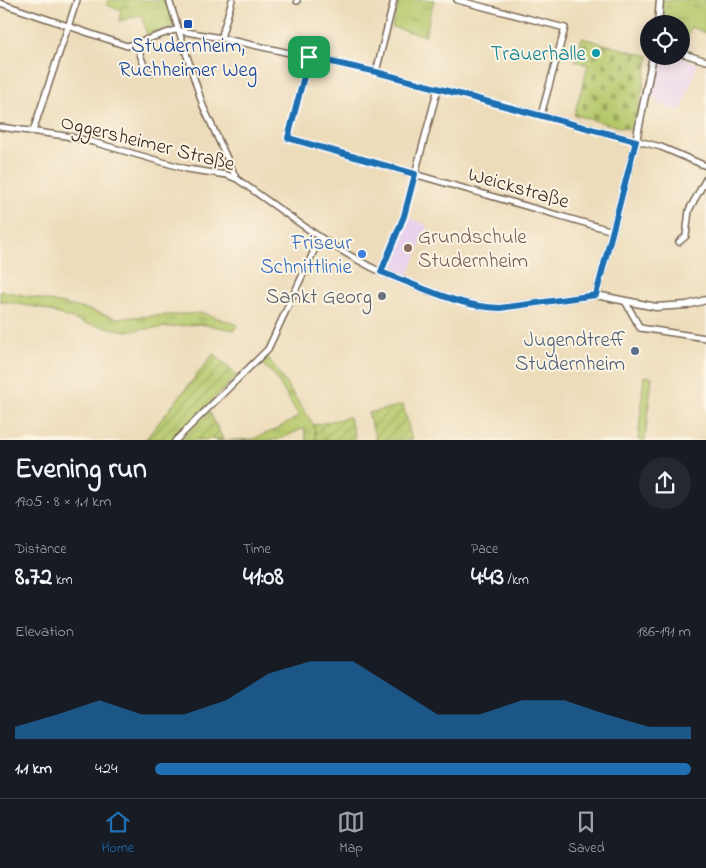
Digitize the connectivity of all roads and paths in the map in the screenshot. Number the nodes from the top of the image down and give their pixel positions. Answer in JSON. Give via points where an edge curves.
{"nodes":[{"id":1,"x":15,"y":0,"type":"edge"},
{"id":2,"x":77,"y":0,"type":"edge"},
{"id":3,"x":169,"y":0,"type":"edge"},
{"id":4,"x":232,"y":0,"type":"edge"},
{"id":5,"x":394,"y":0,"type":"edge"},
{"id":6,"x":457,"y":0,"type":"edge"},
{"id":7,"x":660,"y":0,"type":"edge"},
{"id":8,"x":0,"y":3,"type":"edge"},
{"id":9,"x":13,"y":7,"type":"junction"},
{"id":10,"x":659,"y":15,"type":"edge"},
{"id":11,"x":68,"y":26,"type":"junction"},
{"id":12,"x":178,"y":30,"type":"junction"},
{"id":13,"x":221,"y":38,"type":"junction"},
{"id":14,"x":136,"y":43,"type":"junction"},
{"id":15,"x":690,"y":56,"type":"edge"},
{"id":16,"x":309,"y":57,"type":"junction"},
{"id":17,"x":706,"y":61,"type":"edge"},
{"id":18,"x":652,"y":65,"type":"edge"},
{"id":19,"x":376,"y":72,"type":"junction"},
{"id":20,"x":152,"y":73,"type":"dead end"},
{"id":21,"x":438,"y":88,"type":"junction"},
{"id":22,"x":541,"y":115,"type":"junction"},
{"id":23,"x":0,"y":127,"type":"edge"},
{"id":24,"x":32,"y":131,"type":"junction"},
{"id":25,"x":636,"y":141,"type":"junction"},
{"id":26,"x":706,"y":166,"type":"edge"},
{"id":27,"x":415,"y":174,"type":"junction"},
{"id":28,"x":237,"y":179,"type":"junction"},
{"id":29,"x":706,"y":179,"type":"edge"},
{"id":30,"x":613,"y":230,"type":"junction"},
{"id":31,"x":320,"y":238,"type":"junction"},
{"id":32,"x":679,"y":242,"type":"dead end"},
{"id":33,"x":381,"y":272,"type":"junction"},
{"id":34,"x":596,"y":295,"type":"junction"},
{"id":35,"x":706,"y":300,"type":"edge"},
{"id":36,"x":624,"y":301,"type":"junction"},
{"id":37,"x":706,"y":338,"type":"edge"},
{"id":38,"x":175,"y":440,"type":"edge"}],
"edges":[{"from":1,"to":9,"type":"street"},
{"from":2,"to":11,"type":"street"},
{"from":3,"to":12,"type":"street"},
{"from":4,"to":13,"type":"street"},
{"from":5,"to":19,"type":"street"},
{"from":6,"to":22,"type":"street","via":[[565,28]]},
{"from":7,"to":10,"type":"street"},
{"from":8,"to":9,"type":"street"},
{"from":9,"to":11,"type":"street"},
{"from":11,"to":14,"type":"street","via":[[127,46]]},
{"from":11,"to":24,"type":"street"},
{"from":12,"to":13,"type":"street"},
{"from":12,"to":14,"type":"street"},
{"from":12,"to":28,"type":"street","via":[[203,106]]},
{"from":13,"to":16,"type":"street"},
{"from":14,"to":20,"type":"street","via":[[146,70]]},
{"from":15,"to":17,"type":"street"},
{"from":16,"to":19,"type":"street"},
{"from":16,"to":27,"type":"street","name":"Weickstraße","via":[[288,138]]},
{"from":18,"to":25,"type":"street"},
{"from":19,"to":21,"type":"street"},
{"from":21,"to":22,"type":"street"},
{"from":21,"to":27,"type":"street"},
{"from":22,"to":25,"type":"street"},
{"from":23,"to":24,"type":"street","name":"Oggersheimer Straße"},
{"from":24,"to":28,"type":"street","name":"Oggersheimer Straße","via":[[93,142],[187,170]]},
{"from":25,"to":26,"type":"street","via":[[661,147]]},
{"from":25,"to":30,"type":"street"},
{"from":27,"to":30,"type":"street","name":"Weickstraße"},
{"from":27,"to":33,"type":"street","via":[[404,216]]},
{"from":28,"to":31,"type":"street","name":"Oggersheimer Straße"},
{"from":29,"to":32,"type":"street","via":[[689,210],[686,236]]},
{"from":30,"to":34,"type":"street"},
{"from":31,"to":33,"type":"street","name":"Oggersheimer Straße"},
{"from":31,"to":38,"type":"street","via":[[268,349]]},
{"from":33,"to":34,"type":"street","via":[[459,301],[485,307],[500,308]]},
{"from":34,"to":36,"type":"street"},
{"from":35,"to":36,"type":"street","via":[[671,307]]},
{"from":36,"to":37,"type":"street","via":[[640,328]]}]}
